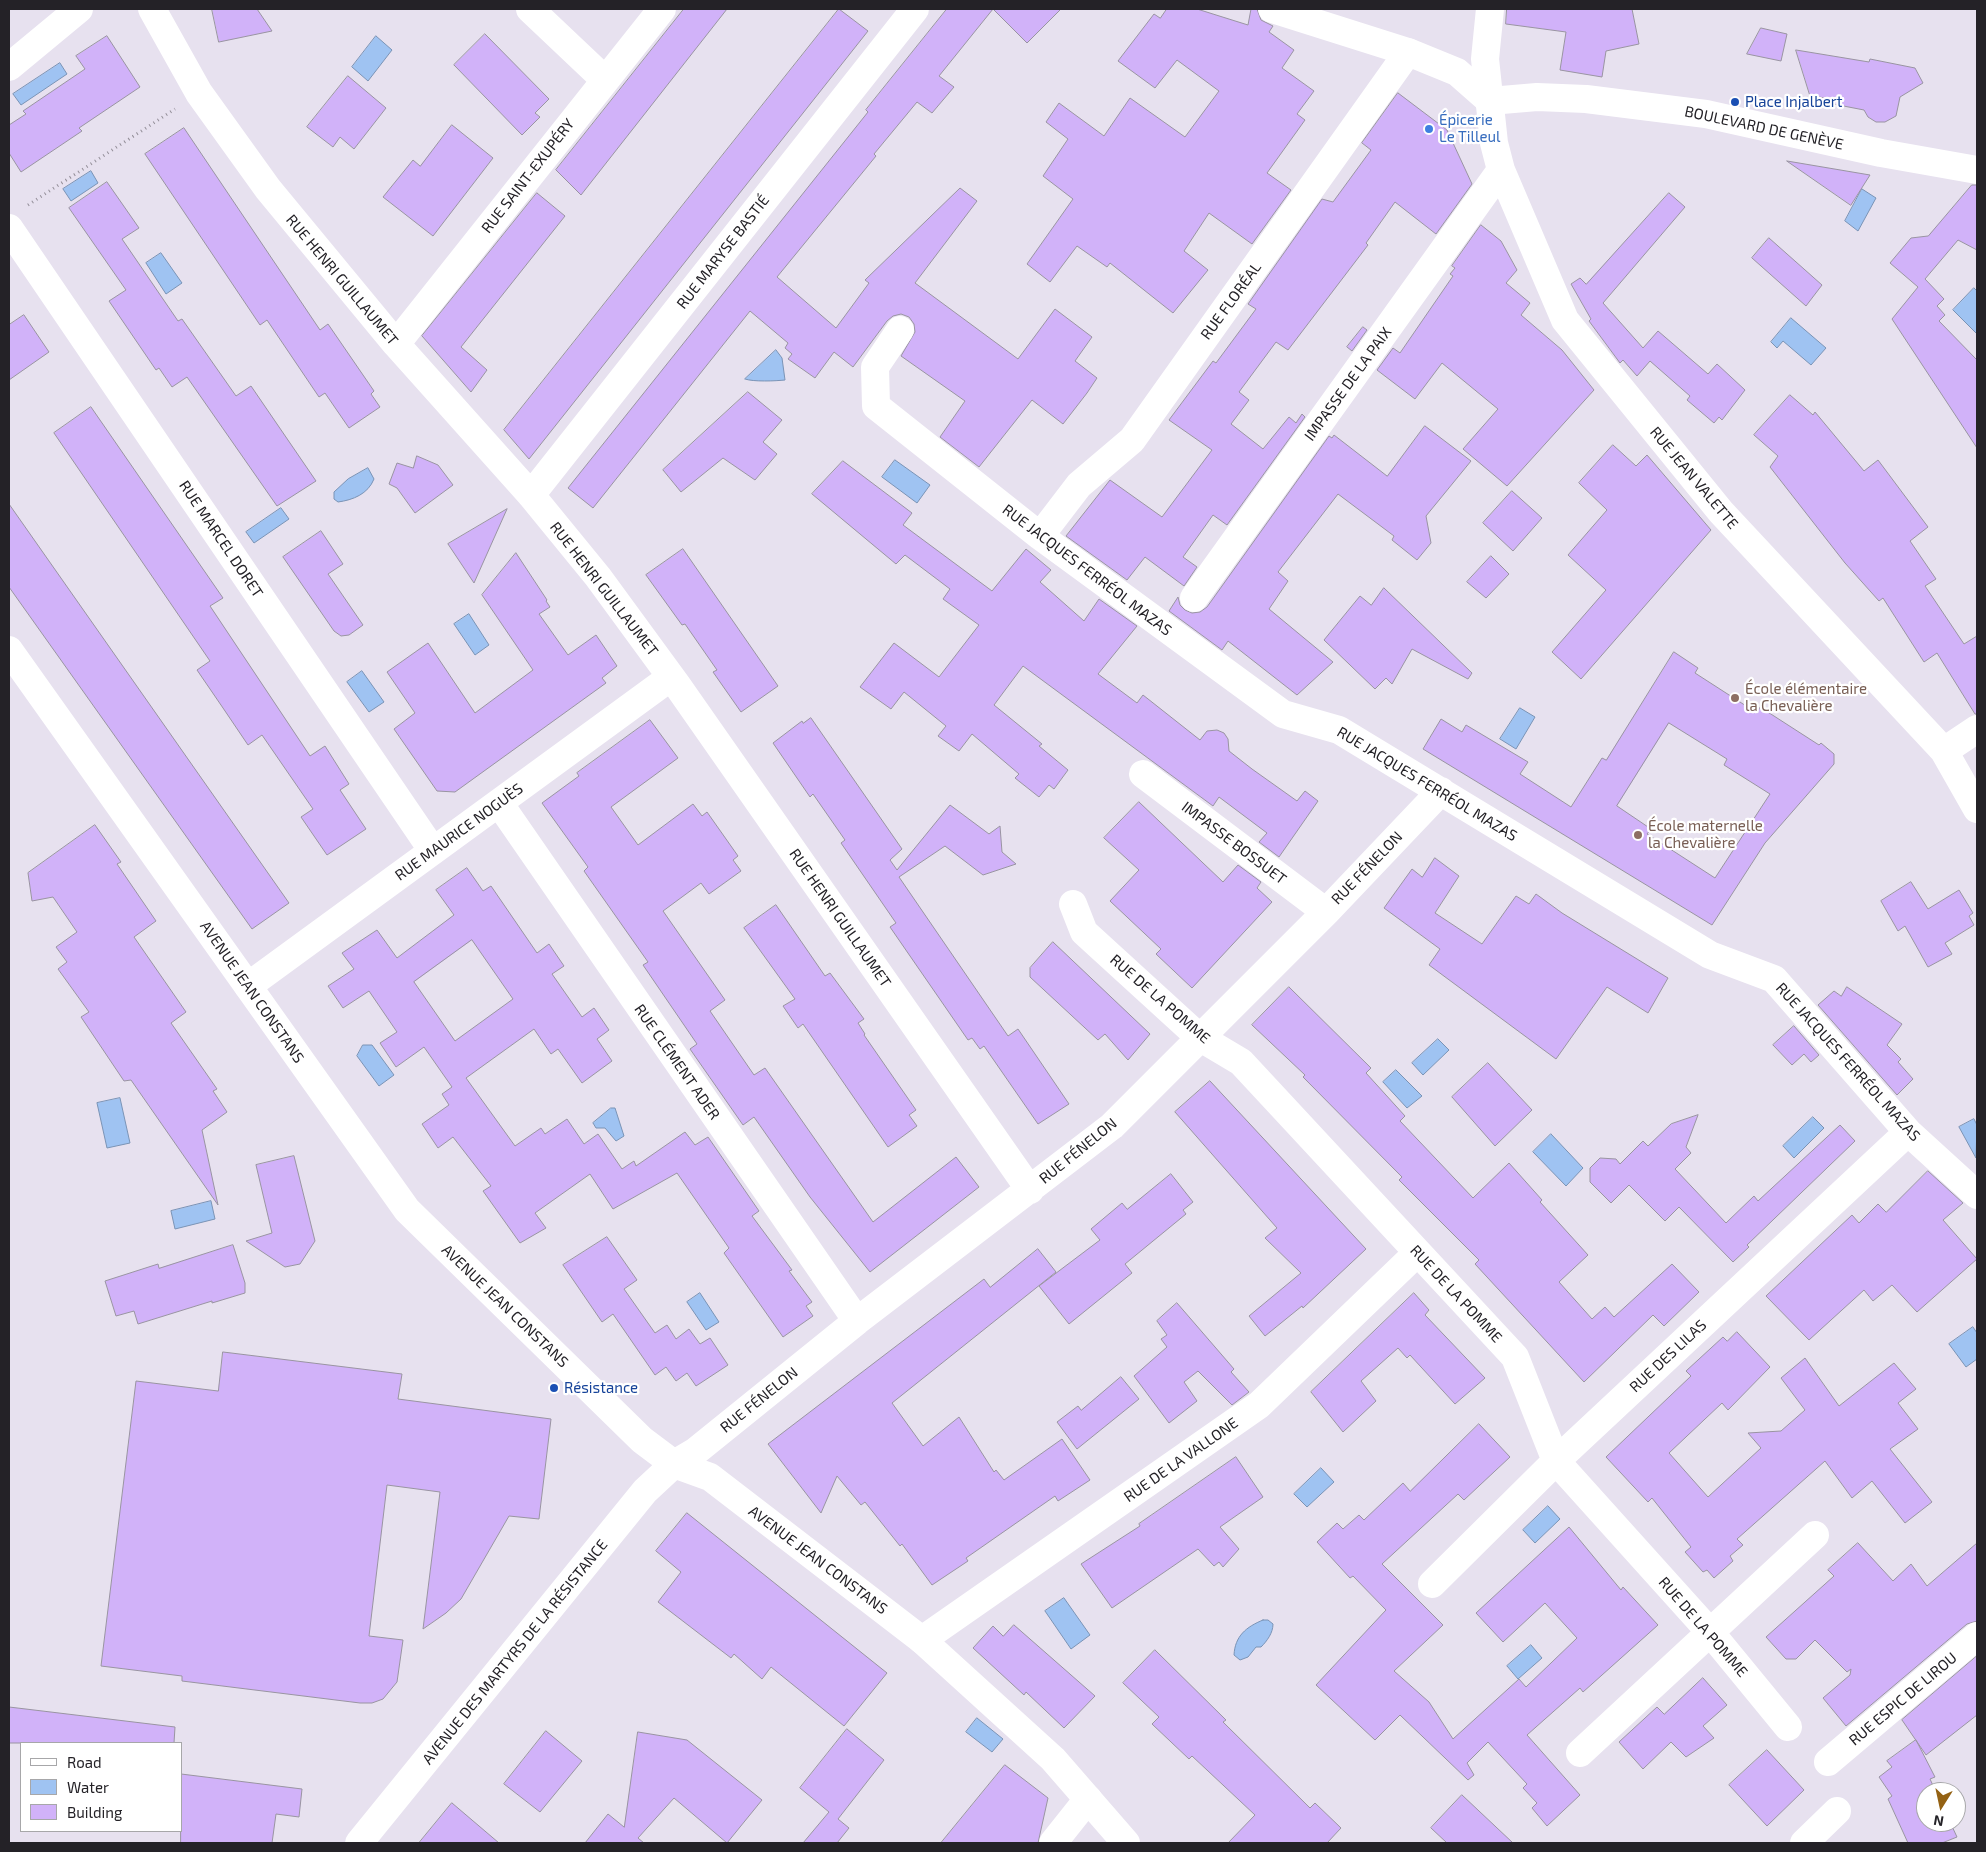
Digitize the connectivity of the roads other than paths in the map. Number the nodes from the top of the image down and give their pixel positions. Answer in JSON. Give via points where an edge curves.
{"nodes":[{"id":1,"x":79,"y":9,"type":"edge"},
{"id":2,"x":152,"y":9,"type":"edge"},
{"id":3,"x":530,"y":9,"type":"edge"},
{"id":4,"x":662,"y":9,"type":"edge"},
{"id":5,"x":915,"y":9,"type":"edge"},
{"id":6,"x":1272,"y":9,"type":"edge"},
{"id":7,"x":1490,"y":9,"type":"edge"},
{"id":8,"x":1408,"y":52,"type":"junction"},
{"id":9,"x":9,"y":67,"type":"edge"},
{"id":10,"x":605,"y":80,"type":"junction"},
{"id":11,"x":1490,"y":101,"type":"junction"},
{"id":12,"x":1501,"y":170,"type":"junction"},
{"id":13,"x":1977,"y":170,"type":"edge"},
{"id":14,"x":9,"y":228,"type":"edge"},
{"id":15,"x":900,"y":330,"type":"dead end"},
{"id":16,"x":396,"y":344,"type":"junction"},
{"id":17,"x":531,"y":495,"type":"junction"},
{"id":18,"x":1040,"y":536,"type":"junction"},
{"id":19,"x":1194,"y":598,"type":"dead end"},
{"id":20,"x":9,"y":650,"type":"edge"},
{"id":21,"x":671,"y":677,"type":"junction"},
{"id":22,"x":1977,"y":729,"type":"edge"},
{"id":23,"x":1944,"y":751,"type":"junction"},
{"id":24,"x":1143,"y":774,"type":"dead end"},
{"id":25,"x":1441,"y":791,"type":"junction"},
{"id":26,"x":499,"y":803,"type":"junction"},
{"id":27,"x":1977,"y":809,"type":"edge"},
{"id":28,"x":433,"y":851,"type":"junction"},
{"id":29,"x":1074,"y":904,"type":"dead end"},
{"id":30,"x":1326,"y":912,"type":"junction"},
{"id":31,"x":248,"y":986,"type":"junction"},
{"id":32,"x":1199,"y":1037,"type":"junction"},
{"id":33,"x":1908,"y":1132,"type":"junction"},
{"id":34,"x":1030,"y":1190,"type":"junction"},
{"id":35,"x":1977,"y":1195,"type":"edge"},
{"id":36,"x":1417,"y":1253,"type":"junction"},
{"id":37,"x":857,"y":1321,"type":"junction"},
{"id":38,"x":1556,"y":1461,"type":"junction"},
{"id":39,"x":674,"y":1464,"type":"junction"},
{"id":40,"x":1815,"y":1535,"type":"dead end"},
{"id":41,"x":1432,"y":1584,"type":"dead end"},
{"id":42,"x":1710,"y":1632,"type":"junction"},
{"id":43,"x":1977,"y":1636,"type":"edge"},
{"id":44,"x":922,"y":1640,"type":"junction"},
{"id":45,"x":1788,"y":1727,"type":"dead end"},
{"id":46,"x":1580,"y":1753,"type":"dead end"},
{"id":47,"x":1828,"y":1762,"type":"dead end"},
{"id":48,"x":1088,"y":1799,"type":"junction"},
{"id":49,"x":1837,"y":1811,"type":"dead end"},
{"id":50,"x":367,"y":1841,"type":"edge"},
{"id":51,"x":1053,"y":1843,"type":"edge"},
{"id":52,"x":1126,"y":1843,"type":"edge"},
{"id":53,"x":1804,"y":1843,"type":"edge"}],
"edges":[{"from":1,"to":9,"type":"street"},
{"from":2,"to":16,"type":"street","name":"RUE HENRI GUILLAUMET","via":[[199,93],[268,189]]},
{"from":3,"to":10,"type":"street"},
{"from":4,"to":10,"type":"street","name":"RUE SAINT-EXUPÉRY"},
{"from":5,"to":17,"type":"street","name":"RUE MARYSE BASTIÉ"},
{"from":6,"to":8,"type":"street"},
{"from":7,"to":11,"type":"street","name":"RUE JEAN VALETTE","via":[[1485,59]]},
{"from":8,"to":11,"type":"street","via":[[1457,72]]},
{"from":8,"to":18,"type":"street","name":"RUE FLORÉAL","via":[[1132,440],[1079,485]]},
{"from":10,"to":16,"type":"street","name":"RUE SAINT-EXUPÉRY"},
{"from":11,"to":12,"type":"street","name":"RUE JEAN VALETTE","via":[[1494,144]]},
{"from":11,"to":13,"type":"street","name":"BOULEVARD DE GENÈVE","via":[[1537,97],[1586,99],[1706,114],[1882,154]]},
{"from":12,"to":19,"type":"street","name":"IMPASSE DE LA PAIX"},
{"from":12,"to":23,"type":"street","name":"RUE JEAN VALETTE","via":[[1565,320],[1721,512]]},
{"from":14,"to":28,"type":"street","name":"RUE MARCEL DORET"},
{"from":15,"to":18,"type":"street","name":"RUE JACQUES FERRÉOL MAZAS","via":[[876,367],[876,406]]},
{"from":16,"to":17,"type":"street","name":"RUE HENRI GUILLAUMET"},
{"from":17,"to":21,"type":"street","name":"RUE HENRI GUILLAUMET","via":[[598,577]]},
{"from":18,"to":25,"type":"street","name":"RUE JACQUES FERRÉOL MAZAS","via":[[1283,714],[1339,730]]},
{"from":20,"to":31,"type":"street","name":"AVENUE JEAN CONSTANS"},
{"from":21,"to":26,"type":"street","name":"RUE MAURICE NOGUÈS"},
{"from":21,"to":34,"type":"street","name":"RUE HENRI GUILLAUMET"},
{"from":22,"to":23,"type":"street"},
{"from":23,"to":27,"type":"street","name":"RUE JEAN VALETTE"},
{"from":24,"to":30,"type":"street","name":"IMPASSE BOSSUET"},
{"from":25,"to":30,"type":"street","name":"RUE FÉNELON"},
{"from":25,"to":33,"type":"street","name":"RUE JACQUES FERRÉOL MAZAS","via":[[1710,955],[1774,979]]},
{"from":26,"to":28,"type":"street","name":"RUE MAURICE NOGUÈS"},
{"from":26,"to":37,"type":"street","name":"RUE CLÉMENT ADER"},
{"from":28,"to":31,"type":"street","name":"RUE MAURICE NOGUÈS"},
{"from":29,"to":32,"type":"street","name":"RUE DE LA POMME","via":[[1084,932]]},
{"from":30,"to":32,"type":"street","name":"RUE FÉNELON"},
{"from":31,"to":39,"type":"street","name":"AVENUE JEAN CONSTANS","via":[[407,1210],[642,1440]]},
{"from":32,"to":34,"type":"street","name":"RUE FÉNELON","via":[[1112,1126]]},
{"from":32,"to":36,"type":"street","name":"RUE DE LA POMME","via":[[1241,1062]]},
{"from":33,"to":35,"type":"street","name":"RUE JACQUES FERRÉOL MAZAS"},
{"from":33,"to":38,"type":"street","name":"RUE DES LILAS"},
{"from":34,"to":37,"type":"street","name":"RUE FÉNELON"},
{"from":36,"to":38,"type":"street","name":"RUE DE LA POMME","via":[[1515,1357]]},
{"from":36,"to":44,"type":"street","name":"RUE DE LA VALLONE","via":[[1259,1405]]},
{"from":37,"to":39,"type":"street","name":"RUE FÉNELON","via":[[696,1451]]},
{"from":38,"to":41,"type":"street","name":"RUE DES LILAS"},
{"from":38,"to":42,"type":"street","name":"RUE DE LA POMME"},
{"from":39,"to":44,"type":"street","name":"AVENUE JEAN CONSTANS","via":[[710,1477]]},
{"from":39,"to":50,"type":"street","name":"AVENUE DES MARTYRS DE LA RÉSISTANCE","via":[[645,1491]]},
{"from":40,"to":42,"type":"street"},
{"from":42,"to":45,"type":"street","name":"RUE DE LA POMME"},
{"from":42,"to":46,"type":"street"},
{"from":43,"to":47,"type":"street","name":"RUE ESPIC DE LIROU"},
{"from":44,"to":48,"type":"street","name":"AVENUE JEAN CONSTANS","via":[[1053,1759]]},
{"from":48,"to":51,"type":"street"},
{"from":48,"to":52,"type":"street","name":"AVENUE JEAN CONSTANS"},
{"from":49,"to":53,"type":"street"}]}
